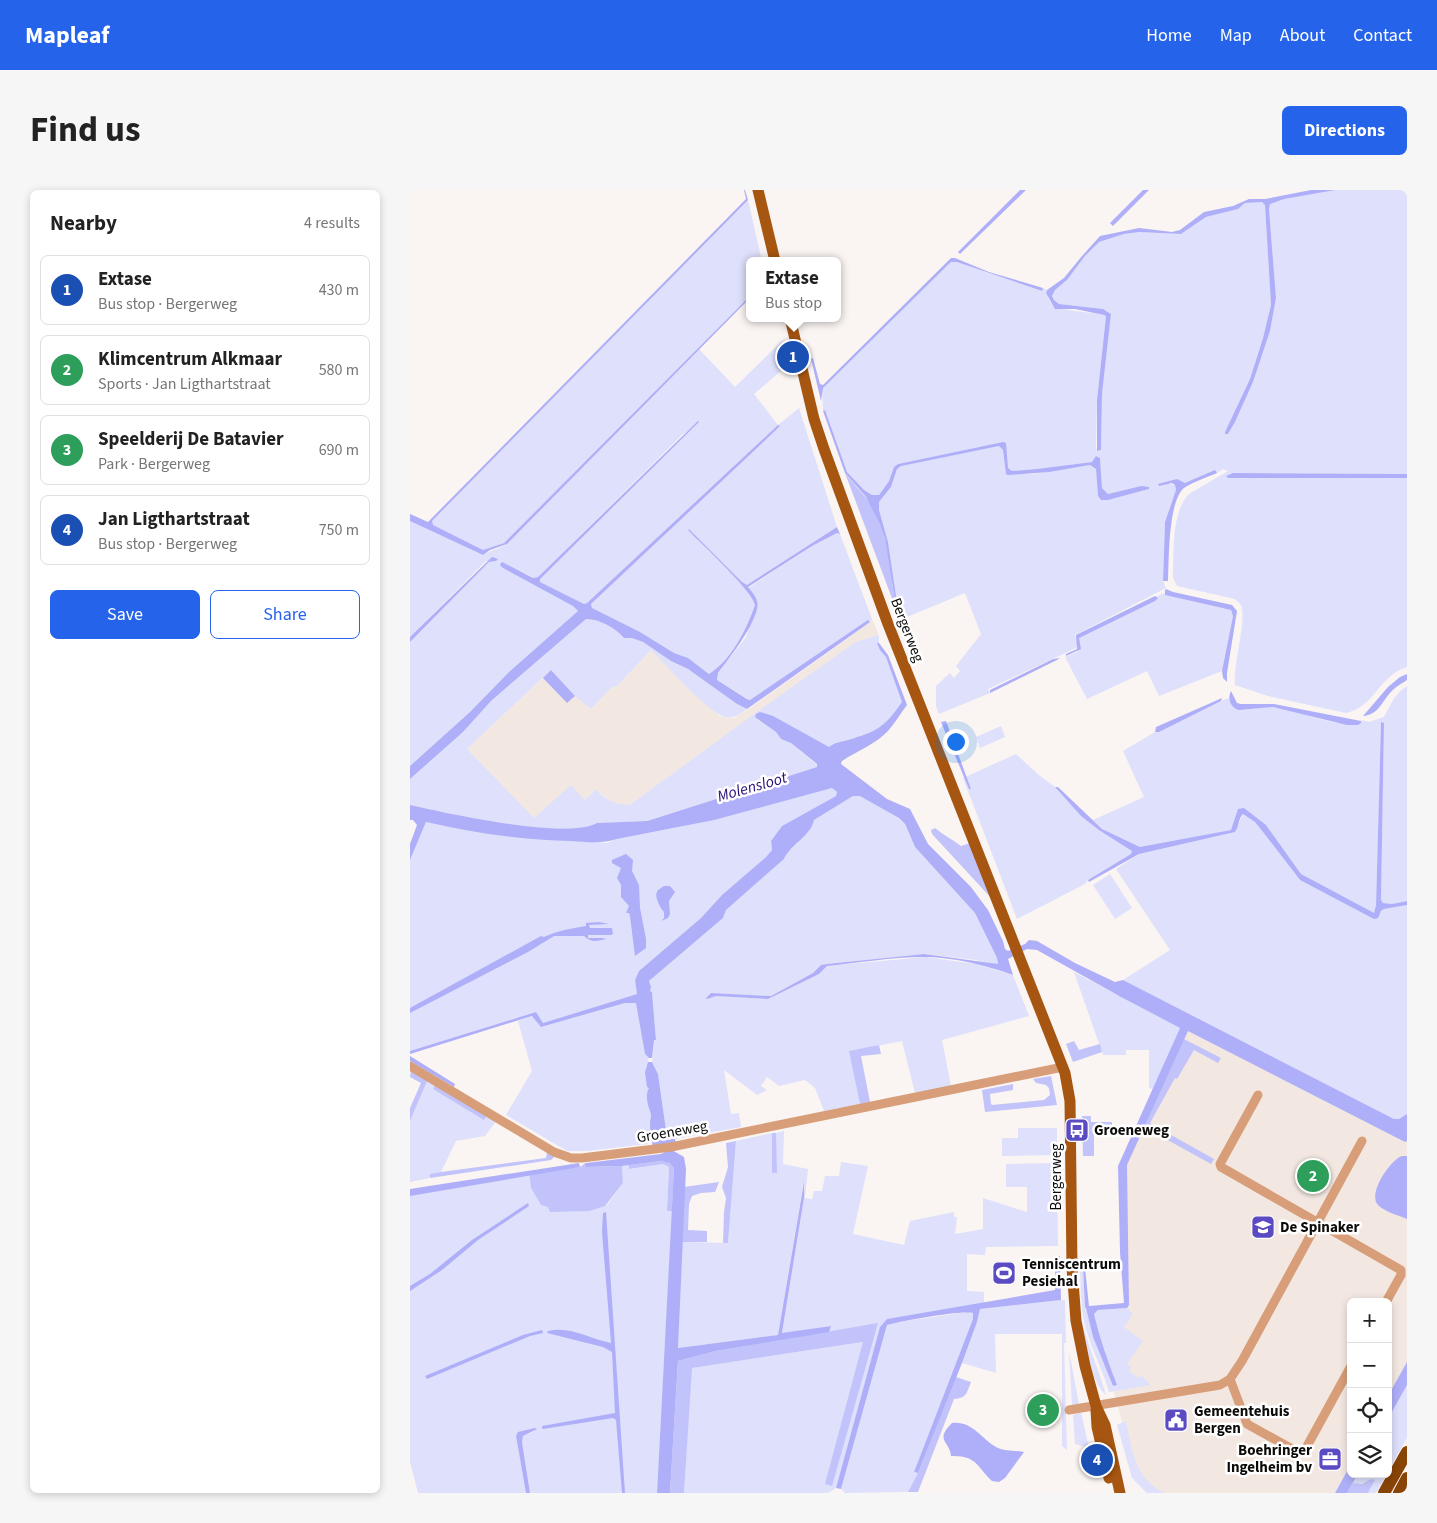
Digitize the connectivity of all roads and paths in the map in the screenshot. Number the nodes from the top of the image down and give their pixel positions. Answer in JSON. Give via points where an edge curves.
{"nodes":[{"id":1,"x":758,"y":190,"type":"edge"},
{"id":2,"x":774,"y":257,"type":"edge"},
{"id":3,"x":791,"y":322,"type":"edge"},
{"id":4,"x":410,"y":1066,"type":"edge"},
{"id":5,"x":1055,"y":1068,"type":"junction"},
{"id":6,"x":1258,"y":1095,"type":"dead end"},
{"id":7,"x":1362,"y":1141,"type":"dead end"},
{"id":8,"x":1319,"y":1223,"type":"junction"},
{"id":9,"x":1388,"y":1298,"type":"edge"},
{"id":10,"x":1347,"y":1373,"type":"edge"},
{"id":11,"x":1230,"y":1379,"type":"junction"},
{"id":12,"x":1096,"y":1406,"type":"junction"},
{"id":13,"x":1069,"y":1410,"type":"dead end"},
{"id":14,"x":1407,"y":1452,"type":"edge"},
{"id":15,"x":1407,"y":1478,"type":"edge"},
{"id":16,"x":1113,"y":1493,"type":"edge"},
{"id":17,"x":1120,"y":1493,"type":"edge"},
{"id":18,"x":1384,"y":1493,"type":"edge"},
{"id":19,"x":1398,"y":1493,"type":"edge"}],
"edges":[{"from":1,"to":2,"type":"main road"},
{"from":3,"to":5,"type":"main road","name":"Bergerweg","via":[[824,449],[888,624],[1017,950]]},
{"from":4,"to":5,"type":"street","name":"Groeneweg","via":[[564,1156],[582,1158],[667,1148]]},
{"from":5,"to":12,"type":"main road","name":"Bergerweg","via":[[1070,1101],[1074,1301]]},
{"from":6,"to":8,"type":"street","via":[[1221,1167]]},
{"from":7,"to":8,"type":"street"},
{"from":8,"to":9,"type":"street","via":[[1401,1270]]},
{"from":8,"to":11,"type":"street"},
{"from":10,"to":11,"type":"street","via":[[1306,1448],[1300,1451],[1247,1424]]},
{"from":11,"to":12,"type":"street","via":[[1213,1386]]},
{"from":12,"to":13,"type":"street"},
{"from":12,"to":16,"type":"main road","name":"Bergerweg","via":[[1096,1427]]},
{"from":12,"to":17,"type":"main road","name":"Bergerweg","via":[[1105,1425]]},
{"from":14,"to":18,"type":"highway"},
{"from":15,"to":19,"type":"highway"}]}
